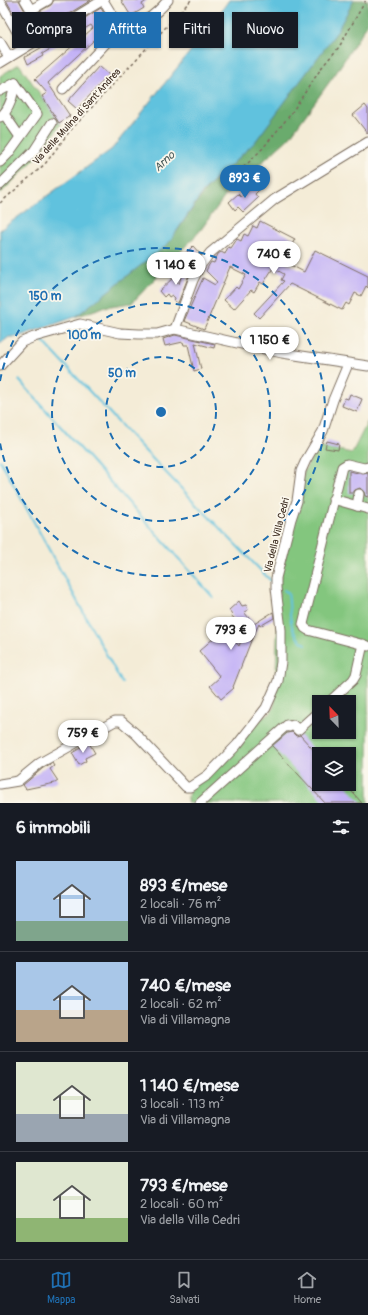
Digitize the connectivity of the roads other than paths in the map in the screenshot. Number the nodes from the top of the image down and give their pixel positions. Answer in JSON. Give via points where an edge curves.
{"nodes":[{"id":1,"x":25,"y":0,"type":"edge"},
{"id":2,"x":48,"y":0,"type":"edge"},
{"id":3,"x":103,"y":0,"type":"edge"},
{"id":4,"x":168,"y":0,"type":"edge"},
{"id":5,"x":0,"y":2,"type":"edge"},
{"id":6,"x":83,"y":12,"type":"edge"},
{"id":7,"x":110,"y":12,"type":"edge"},
{"id":8,"x":156,"y":12,"type":"edge"},
{"id":9,"x":4,"y":16,"type":"edge"},
{"id":10,"x":12,"y":27,"type":"edge"},
{"id":11,"x":0,"y":42,"type":"edge"},
{"id":12,"x":24,"y":48,"type":"edge"},
{"id":13,"x":101,"y":48,"type":"edge"},
{"id":14,"x":9,"y":57,"type":"junction"},
{"id":15,"x":0,"y":63,"type":"edge"},
{"id":16,"x":15,"y":83,"type":"junction"},
{"id":17,"x":63,"y":89,"type":"dead end"},
{"id":18,"x":0,"y":91,"type":"edge"},
{"id":19,"x":2,"y":116,"type":"edge"},
{"id":20,"x":52,"y":123,"type":"dead end"},
{"id":21,"x":20,"y":137,"type":"junction"},
{"id":22,"x":368,"y":142,"type":"edge"},
{"id":23,"x":0,"y":161,"type":"edge"},
{"id":24,"x":0,"y":185,"type":"edge"},
{"id":25,"x":175,"y":329,"type":"junction"},
{"id":26,"x":348,"y":364,"type":"junction"},
{"id":27,"x":0,"y":366,"type":"edge"},
{"id":28,"x":368,"y":366,"type":"edge"},
{"id":29,"x":368,"y":467,"type":"edge"},
{"id":30,"x":359,"y":494,"type":"dead end"},
{"id":31,"x":333,"y":500,"type":"junction"},
{"id":32,"x":357,"y":506,"type":"junction"},
{"id":33,"x":368,"y":509,"type":"edge"},
{"id":34,"x":365,"y":645,"type":"edge"},
{"id":35,"x":336,"y":695,"type":"edge"},
{"id":36,"x":312,"y":717,"type":"edge"},
{"id":37,"x":0,"y":784,"type":"edge"},
{"id":38,"x":200,"y":803,"type":"edge"}],
"edges":[{"from":1,"to":2,"type":"street","via":[[31,10]]},
{"from":3,"to":6,"type":"street"},
{"from":3,"to":7,"type":"street"},
{"from":4,"to":8,"type":"street"},
{"from":5,"to":9,"type":"street"},
{"from":9,"to":10,"type":"street"},
{"from":11,"to":14,"type":"street"},
{"from":12,"to":14,"type":"street"},
{"from":13,"to":17,"type":"street"},
{"from":14,"to":15,"type":"street"},
{"from":16,"to":18,"type":"street"},
{"from":16,"to":19,"type":"street","via":[[12,98]]},
{"from":16,"to":21,"type":"street","via":[[36,114]]},
{"from":19,"to":21,"type":"street"},
{"from":20,"to":24,"type":"street","via":[[34,152]]},
{"from":21,"to":23,"type":"street"},
{"from":22,"to":25,"type":"street","via":[[275,199],[210,253],[193,280]]},
{"from":25,"to":26,"type":"street","via":[[282,353]]},
{"from":25,"to":27,"type":"street","via":[[157,334],[120,333],[80,324],[22,342]]},
{"from":26,"to":28,"type":"street"},
{"from":26,"to":37,"type":"street","name":"Via della Villa Cedri","via":[[323,431],[301,471],[297,501],[276,578],[281,630],[278,681],[266,708],[237,746],[208,775],[186,787],[136,734],[121,721],[115,721],[40,763],[18,781]]},
{"from":29,"to":31,"type":"street","via":[[343,465]]},
{"from":30,"to":32,"type":"street"},
{"from":31,"to":32,"type":"street"},
{"from":31,"to":34,"type":"street","via":[[303,624],[308,630]]},
{"from":32,"to":33,"type":"street"},
{"from":34,"to":35,"type":"street","via":[[356,675]]},
{"from":36,"to":38,"type":"street","via":[[298,730],[293,725],[287,725]]}]}
